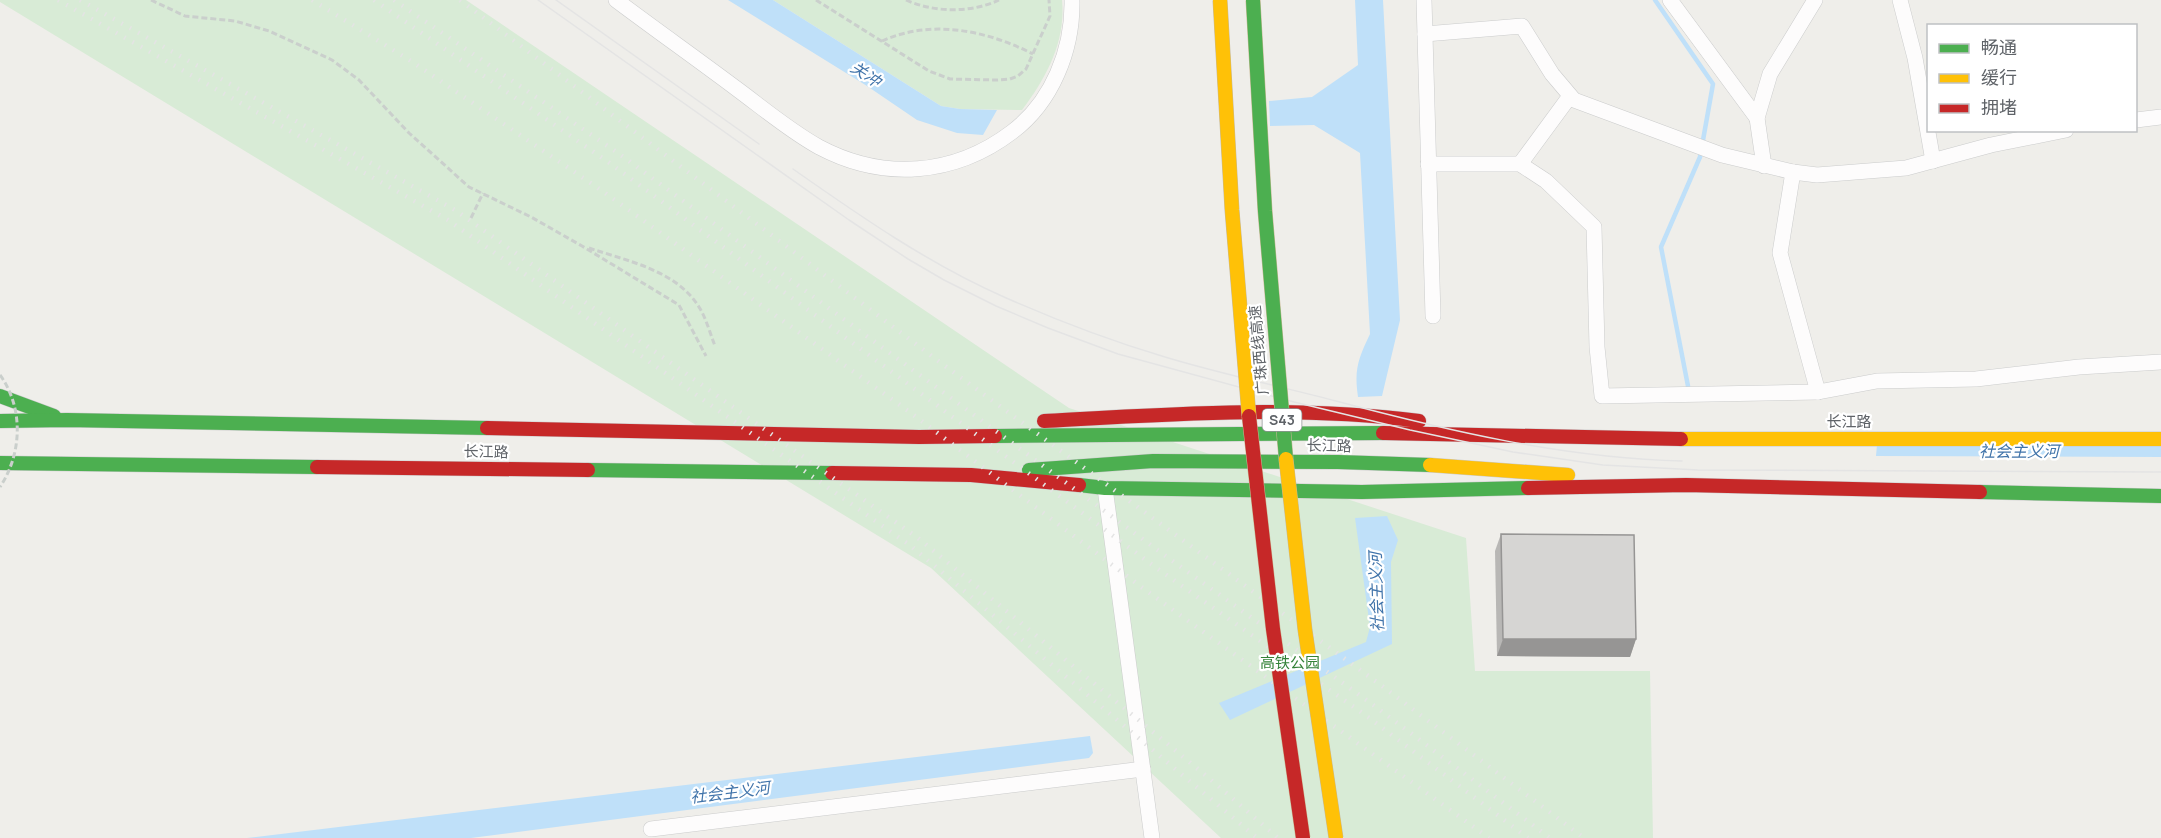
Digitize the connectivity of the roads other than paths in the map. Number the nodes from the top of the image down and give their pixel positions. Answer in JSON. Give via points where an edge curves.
{"nodes":[{"id":1,"x":616,"y":0,"type":"edge"},
{"id":2,"x":1072,"y":0,"type":"edge"},
{"id":3,"x":1220,"y":0,"type":"edge"},
{"id":4,"x":1253,"y":0,"type":"edge"},
{"id":5,"x":1424,"y":0,"type":"edge"},
{"id":6,"x":1670,"y":0,"type":"edge"},
{"id":7,"x":1815,"y":0,"type":"edge"},
{"id":8,"x":1899,"y":0,"type":"edge"},
{"id":9,"x":1425,"y":34,"type":"junction"},
{"id":10,"x":1570,"y":96,"type":"junction"},
{"id":11,"x":2161,"y":117,"type":"edge"},
{"id":12,"x":1757,"y":118,"type":"junction"},
{"id":13,"x":2137,"y":120,"type":"edge"},
{"id":14,"x":1927,"y":127,"type":"edge"},
{"id":15,"x":1928,"y":132,"type":"edge"},
{"id":16,"x":2056,"y":132,"type":"edge"},
{"id":17,"x":1933,"y":161,"type":"junction"},
{"id":18,"x":1428,"y":164,"type":"junction"},
{"id":19,"x":1520,"y":164,"type":"junction"},
{"id":20,"x":1764,"y":166,"type":"junction"},
{"id":21,"x":1793,"y":172,"type":"junction"},
{"id":22,"x":1432,"y":316,"type":"dead end"},
{"id":23,"x":2161,"y":362,"type":"edge"},
{"id":24,"x":1818,"y":392,"type":"junction"},
{"id":25,"x":0,"y":396,"type":"edge"},
{"id":26,"x":67,"y":420,"type":"junction"},
{"id":27,"x":0,"y":421,"type":"edge"},
{"id":28,"x":2161,"y":428,"type":"edge"},
{"id":29,"x":1536,"y":436,"type":"junction"},
{"id":30,"x":919,"y":437,"type":"junction"},
{"id":31,"x":2126,"y":439,"type":"junction"},
{"id":32,"x":2161,"y":439,"type":"edge"},
{"id":33,"x":0,"y":463,"type":"edge"},
{"id":34,"x":32,"y":463,"type":"junction"},
{"id":35,"x":971,"y":475,"type":"junction"},
{"id":36,"x":4,"y":482,"type":"edge"},
{"id":37,"x":1686,"y":485,"type":"junction"},
{"id":38,"x":1105,"y":488,"type":"junction"},
{"id":39,"x":2122,"y":496,"type":"junction"},
{"id":40,"x":2161,"y":496,"type":"edge"},
{"id":41,"x":2161,"y":502,"type":"edge"},
{"id":42,"x":1143,"y":769,"type":"junction"},
{"id":43,"x":651,"y":829,"type":"dead end"},
{"id":44,"x":1152,"y":838,"type":"edge"},
{"id":45,"x":1303,"y":838,"type":"edge"},
{"id":46,"x":1336,"y":838,"type":"edge"}],
"edges":[{"from":1,"to":2,"type":"street","via":[[802,137],[847,160],[897,170],[922,170],[972,157],[1019,127],[1054,83],[1065,56]]},
{"from":3,"to":45,"type":"main road","name":"广珠西线高速","number":"S43","bridge":true,"via":[[1243,369],[1261,544]]},
{"from":4,"to":46,"type":"main road","name":"广珠西线高速","number":"S43","bridge":true,"via":[[1277,370],[1295,542]]},
{"from":5,"to":9,"type":"street"},
{"from":6,"to":12,"type":"street"},
{"from":7,"to":12,"type":"street","via":[[1770,74]]},
{"from":8,"to":14,"type":"street","via":[[1915,58]]},
{"from":9,"to":10,"type":"street","via":[[1522,26]]},
{"from":9,"to":18,"type":"street"},
{"from":10,"to":19,"type":"street"},
{"from":10,"to":20,"type":"street","via":[[1682,141]]},
{"from":11,"to":13,"type":"street"},
{"from":12,"to":20,"type":"street"},
{"from":15,"to":17,"type":"street"},
{"from":16,"to":17,"type":"street"},
{"from":17,"to":21,"type":"street","via":[[1906,168],[1817,175]]},
{"from":18,"to":19,"type":"street"},
{"from":18,"to":22,"type":"street"},
{"from":19,"to":24,"type":"street","via":[[1546,181],[1594,226],[1602,396]]},
{"from":20,"to":21,"type":"street"},
{"from":21,"to":24,"type":"street","via":[[1780,253]]},
{"from":23,"to":24,"type":"street","via":[[1976,379],[1877,381]]},
{"from":25,"to":26,"type":"main road"},
{"from":26,"to":27,"type":"main road","name":"长江路"},
{"from":26,"to":30,"type":"main road","name":"长江路"},
{"from":28,"to":31,"type":"main road"},
{"from":29,"to":30,"type":"main road","name":"长江路","via":[[1349,432]]},
{"from":29,"to":30,"type":"main road","name":"长江路","via":[[1363,414],[1184,413],[1035,422]]},
{"from":29,"to":31,"type":"main road","name":"长江路"},
{"from":31,"to":32,"type":"main road","name":"长江路"},
{"from":33,"to":34,"type":"main road","name":"长江路"},
{"from":34,"to":35,"type":"main road","name":"长江路"},
{"from":34,"to":36,"type":"main road"},
{"from":35,"to":37,"type":"main road","name":"长江路","via":[[1152,461],[1338,462],[1471,467]]},
{"from":35,"to":38,"type":"main road","name":"长江路"},
{"from":37,"to":38,"type":"main road","name":"长江路","via":[[1362,492]]},
{"from":37,"to":39,"type":"main road","name":"长江路"},
{"from":38,"to":42,"type":"street"},
{"from":39,"to":40,"type":"main road","name":"长江路"},
{"from":39,"to":41,"type":"main road"},
{"from":42,"to":43,"type":"street"},
{"from":42,"to":44,"type":"street"}]}
